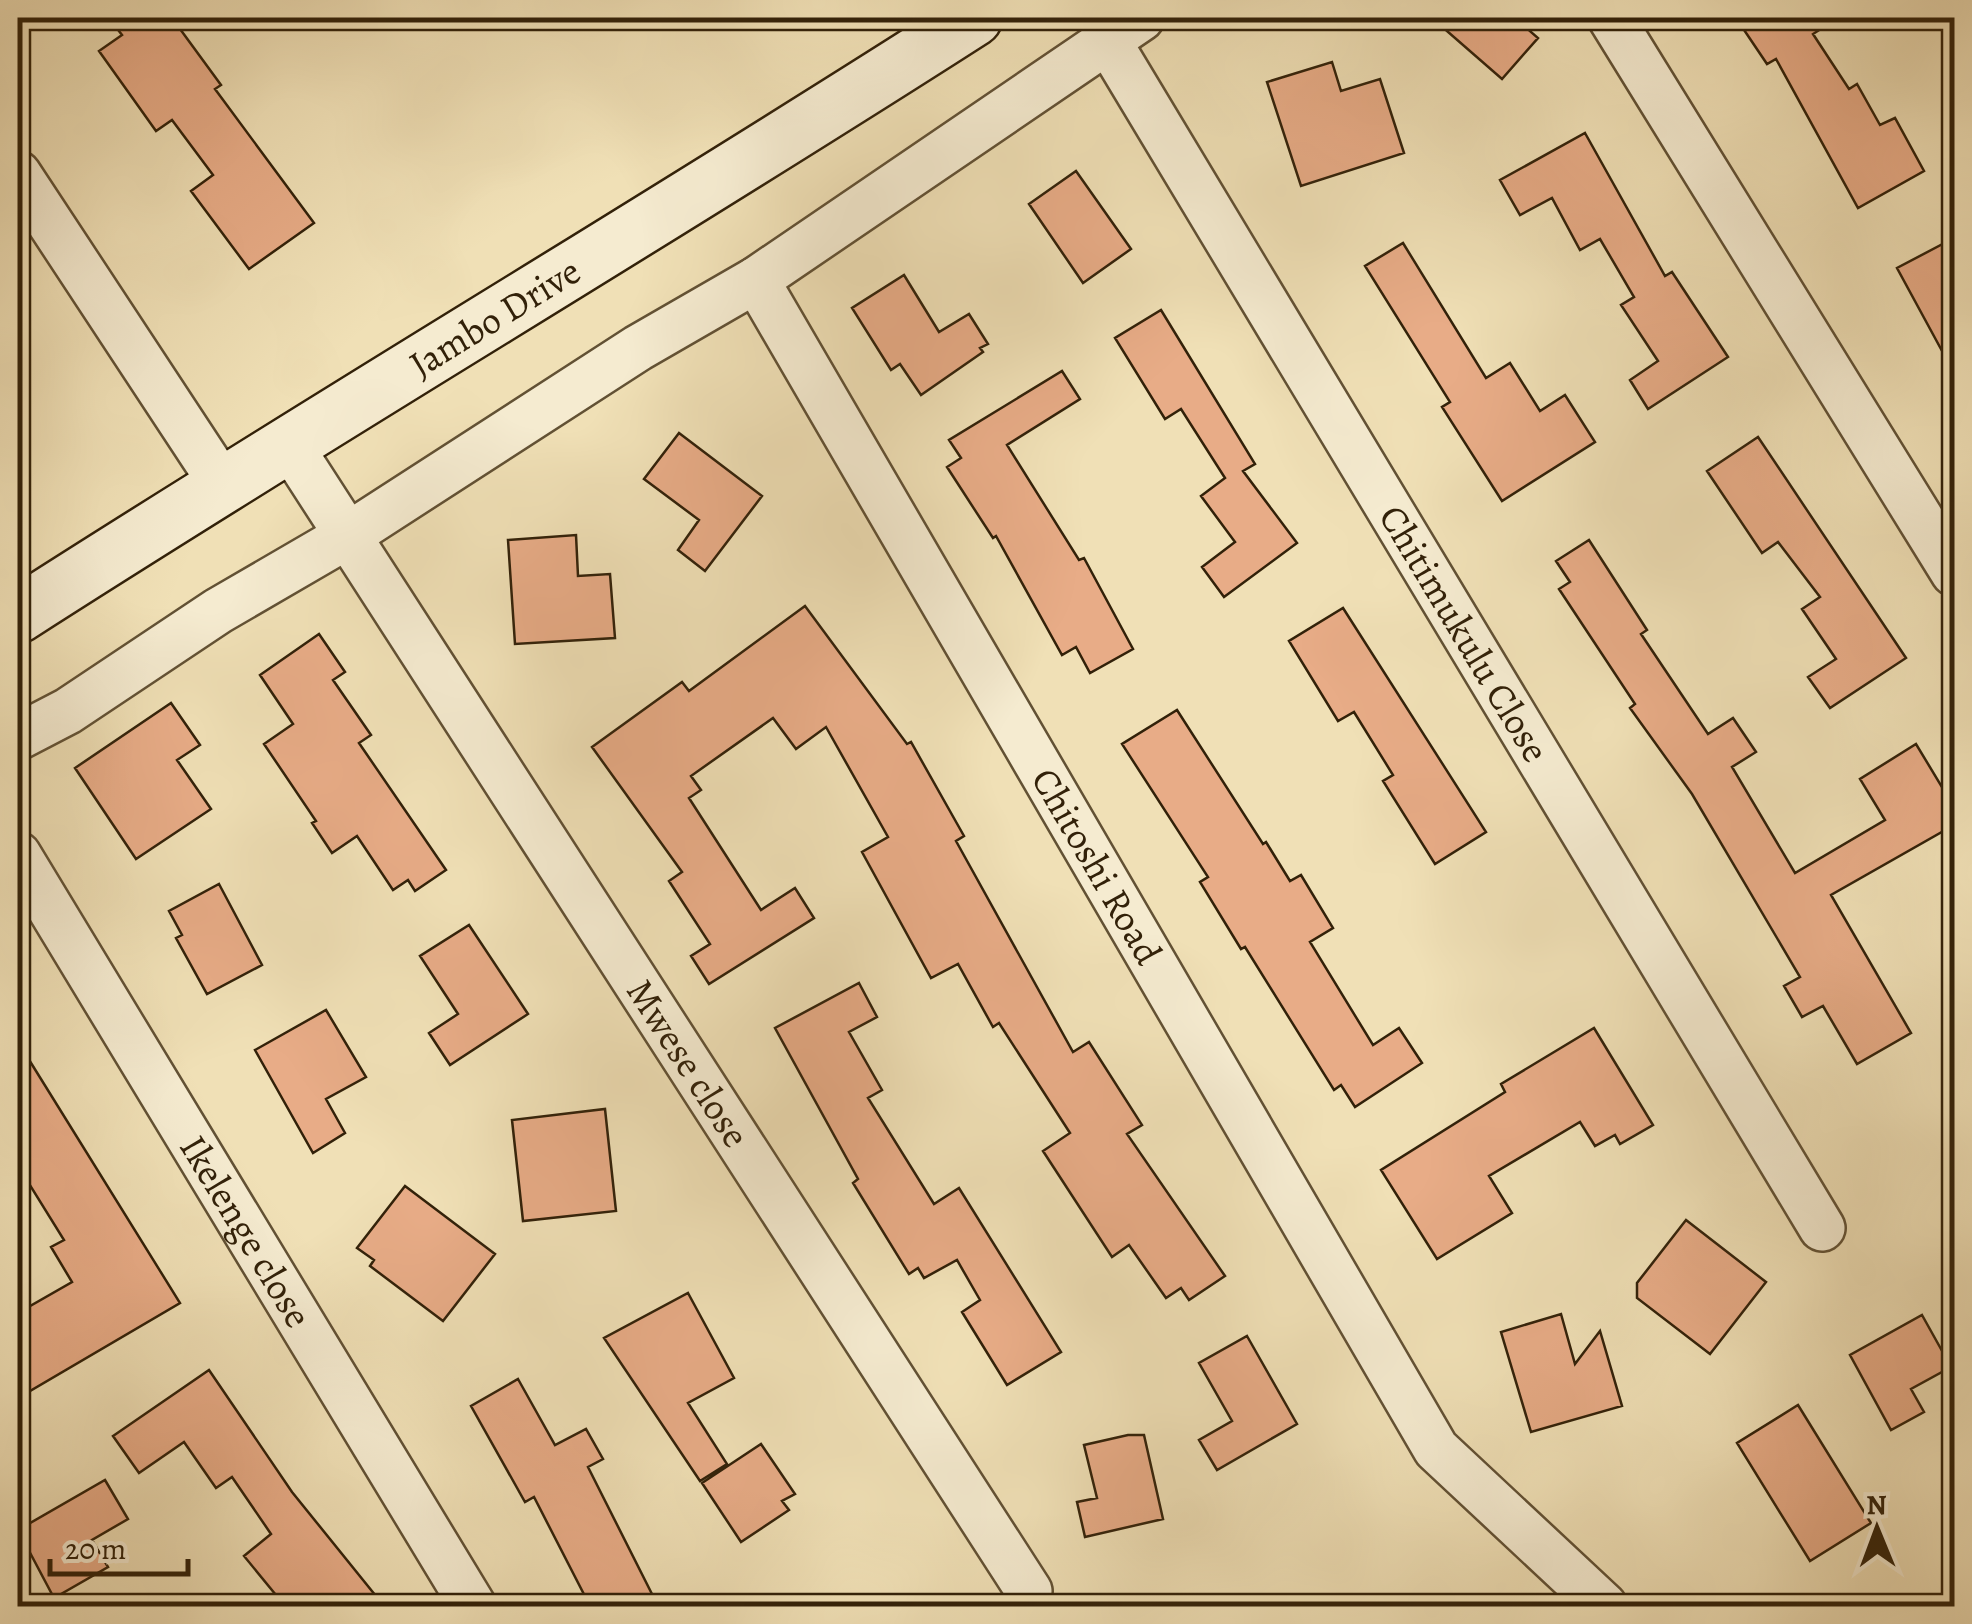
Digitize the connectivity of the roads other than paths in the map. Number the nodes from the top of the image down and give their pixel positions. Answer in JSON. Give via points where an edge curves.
{"nodes":[{"id":1,"x":974,"y":18,"type":"edge"},
{"id":2,"x":1611,"y":18,"type":"edge"},
{"id":3,"x":1124,"y":28,"type":"edge"},
{"id":4,"x":18,"y":174,"type":"edge"},
{"id":5,"x":756,"y":280,"type":"junction"},
{"id":6,"x":288,"y":443,"type":"junction"},
{"id":7,"x":222,"y":484,"type":"junction"},
{"id":8,"x":346,"y":536,"type":"junction"},
{"id":9,"x":1954,"y":573,"type":"edge"},
{"id":10,"x":18,"y":615,"type":"edge"},
{"id":11,"x":18,"y":737,"type":"edge"},
{"id":12,"x":18,"y":855,"type":"edge"},
{"id":13,"x":1822,"y":1228,"type":"dead end"},
{"id":14,"x":1029,"y":1591,"type":"dead end"},
{"id":15,"x":473,"y":1606,"type":"edge"},
{"id":16,"x":1604,"y":1606,"type":"edge"}],
"edges":[{"from":1,"to":6,"type":"street","name":"Jambo Drive","via":[[678,208]]},
{"from":2,"to":9,"type":"street"},
{"from":3,"to":5,"type":"street"},
{"from":3,"to":13,"type":"street","name":"Chitimukulu Close"},
{"from":4,"to":7,"type":"street"},
{"from":5,"to":8,"type":"street"},
{"from":5,"to":16,"type":"street","name":"Chitoshi Road","via":[[1436,1449]]},
{"from":6,"to":7,"type":"street","name":"Jambo Drive"},
{"from":6,"to":8,"type":"street","name":"Mwese close"},
{"from":7,"to":10,"type":"street","name":"Jambo Drive"},
{"from":8,"to":11,"type":"street"},
{"from":8,"to":14,"type":"street","name":"Mwese close"},
{"from":12,"to":15,"type":"street","name":"Ikelenge close"}]}
